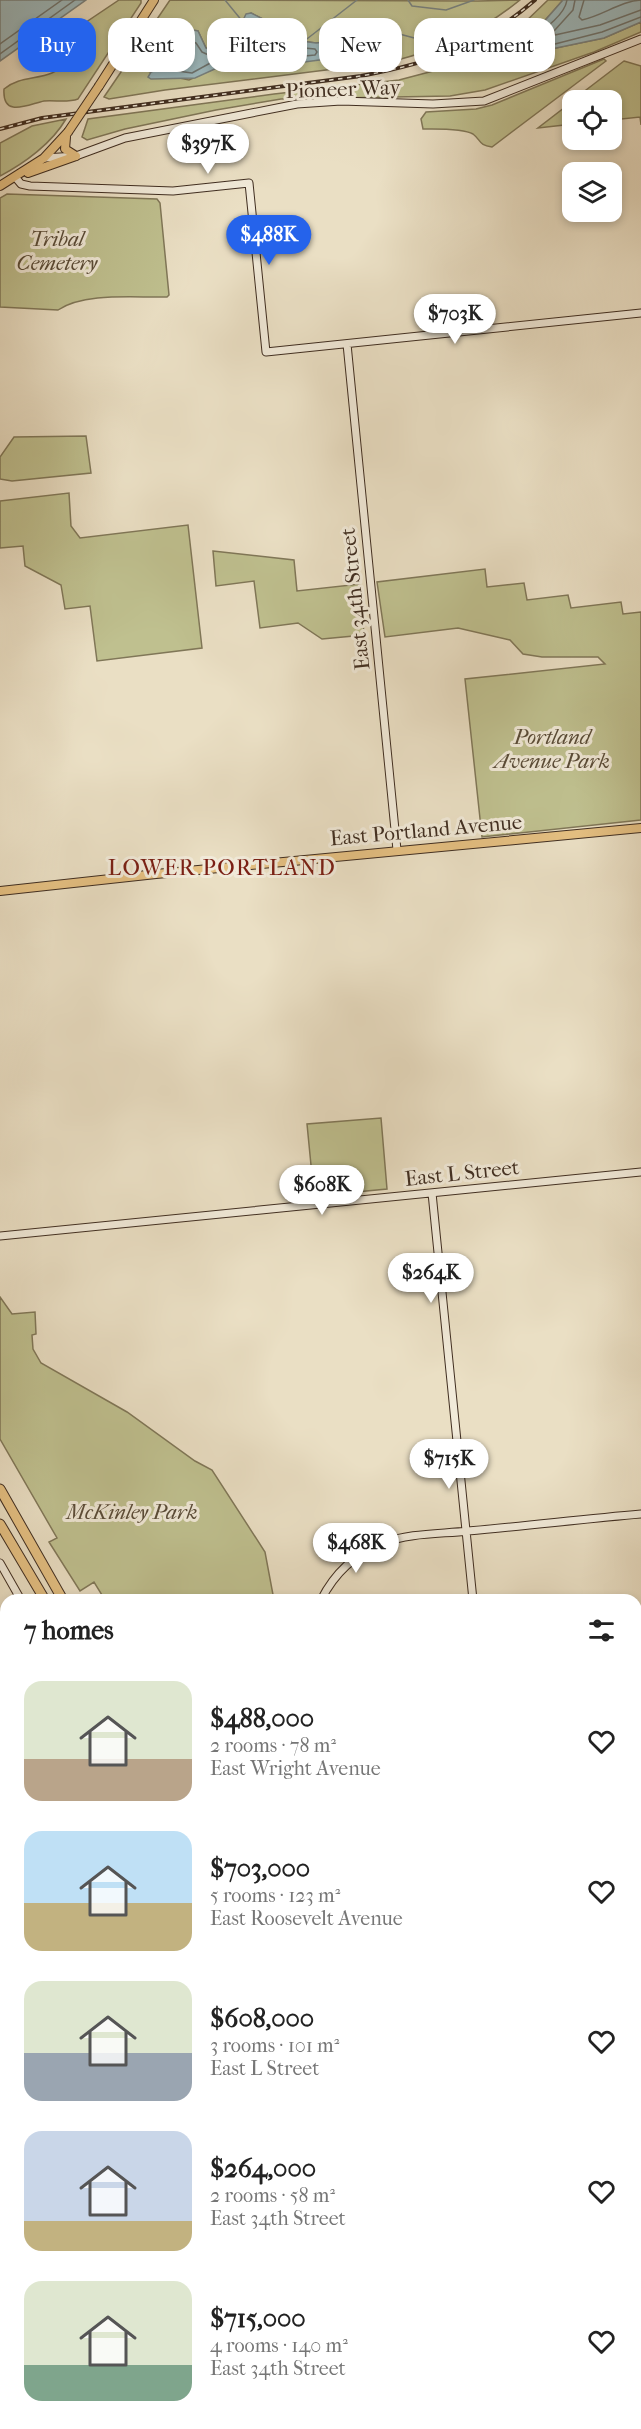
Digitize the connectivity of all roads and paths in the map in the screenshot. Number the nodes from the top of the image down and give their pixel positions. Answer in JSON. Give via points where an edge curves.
{"nodes":[{"id":1,"x":154,"y":0,"type":"edge"},
{"id":2,"x":639,"y":40,"type":"edge"},
{"id":3,"x":68,"y":132,"type":"junction"},
{"id":4,"x":76,"y":156,"type":"junction"},
{"id":5,"x":44,"y":158,"type":"junction"},
{"id":6,"x":16,"y":178,"type":"junction"},
{"id":7,"x":1,"y":186,"type":"edge"},
{"id":8,"x":641,"y":313,"type":"edge"},
{"id":9,"x":346,"y":344,"type":"junction"},
{"id":10,"x":641,"y":828,"type":"edge"},
{"id":11,"x":398,"y":850,"type":"junction"},
{"id":12,"x":0,"y":891,"type":"edge"},
{"id":13,"x":641,"y":1172,"type":"edge"},
{"id":14,"x":432,"y":1193,"type":"junction"},
{"id":15,"x":0,"y":1236,"type":"edge"},
{"id":16,"x":0,"y":1489,"type":"edge"},
{"id":17,"x":641,"y":1514,"type":"edge"},
{"id":18,"x":0,"y":1524,"type":"edge"},
{"id":19,"x":466,"y":1532,"type":"junction"},
{"id":20,"x":0,"y":1563,"type":"edge"},
{"id":21,"x":18,"y":1594,"type":"edge"},
{"id":22,"x":41,"y":1594,"type":"edge"},
{"id":23,"x":60,"y":1594,"type":"edge"},
{"id":24,"x":324,"y":1594,"type":"edge"},
{"id":25,"x":472,"y":1594,"type":"edge"}],
"edges":[{"from":1,"to":3,"type":"main road","bridge":true},
{"from":2,"to":4,"type":"street","name":"Pioneer Way","via":[[484,101],[297,104],[125,138]]},
{"from":3,"to":4,"type":"main road","via":[[65,149]]},
{"from":3,"to":5,"type":"main road"},
{"from":4,"to":5,"type":"street","name":"Pioneer Way"},
{"from":4,"to":6,"type":"main road"},
{"from":5,"to":6,"type":"main road"},
{"from":6,"to":7,"type":"main road"},
{"from":6,"to":9,"type":"street","via":[[30,186],[168,191],[249,183],[266,352]]},
{"from":8,"to":9,"type":"street"},
{"from":9,"to":11,"type":"street","name":"East 34th Street"},
{"from":10,"to":11,"type":"main road","name":"East Portland Avenue"},
{"from":11,"to":12,"type":"main road","name":"East Portland Avenue"},
{"from":13,"to":14,"type":"street","name":"East L Street"},
{"from":14,"to":15,"type":"street","name":"East L Street"},
{"from":14,"to":19,"type":"street"},
{"from":16,"to":23,"type":"highway"},
{"from":17,"to":19,"type":"street"},
{"from":18,"to":22,"type":"highway"},
{"from":19,"to":24,"type":"street","via":[[385,1542],[343,1568]]},
{"from":19,"to":25,"type":"street"},
{"from":20,"to":21,"type":"street"}]}
